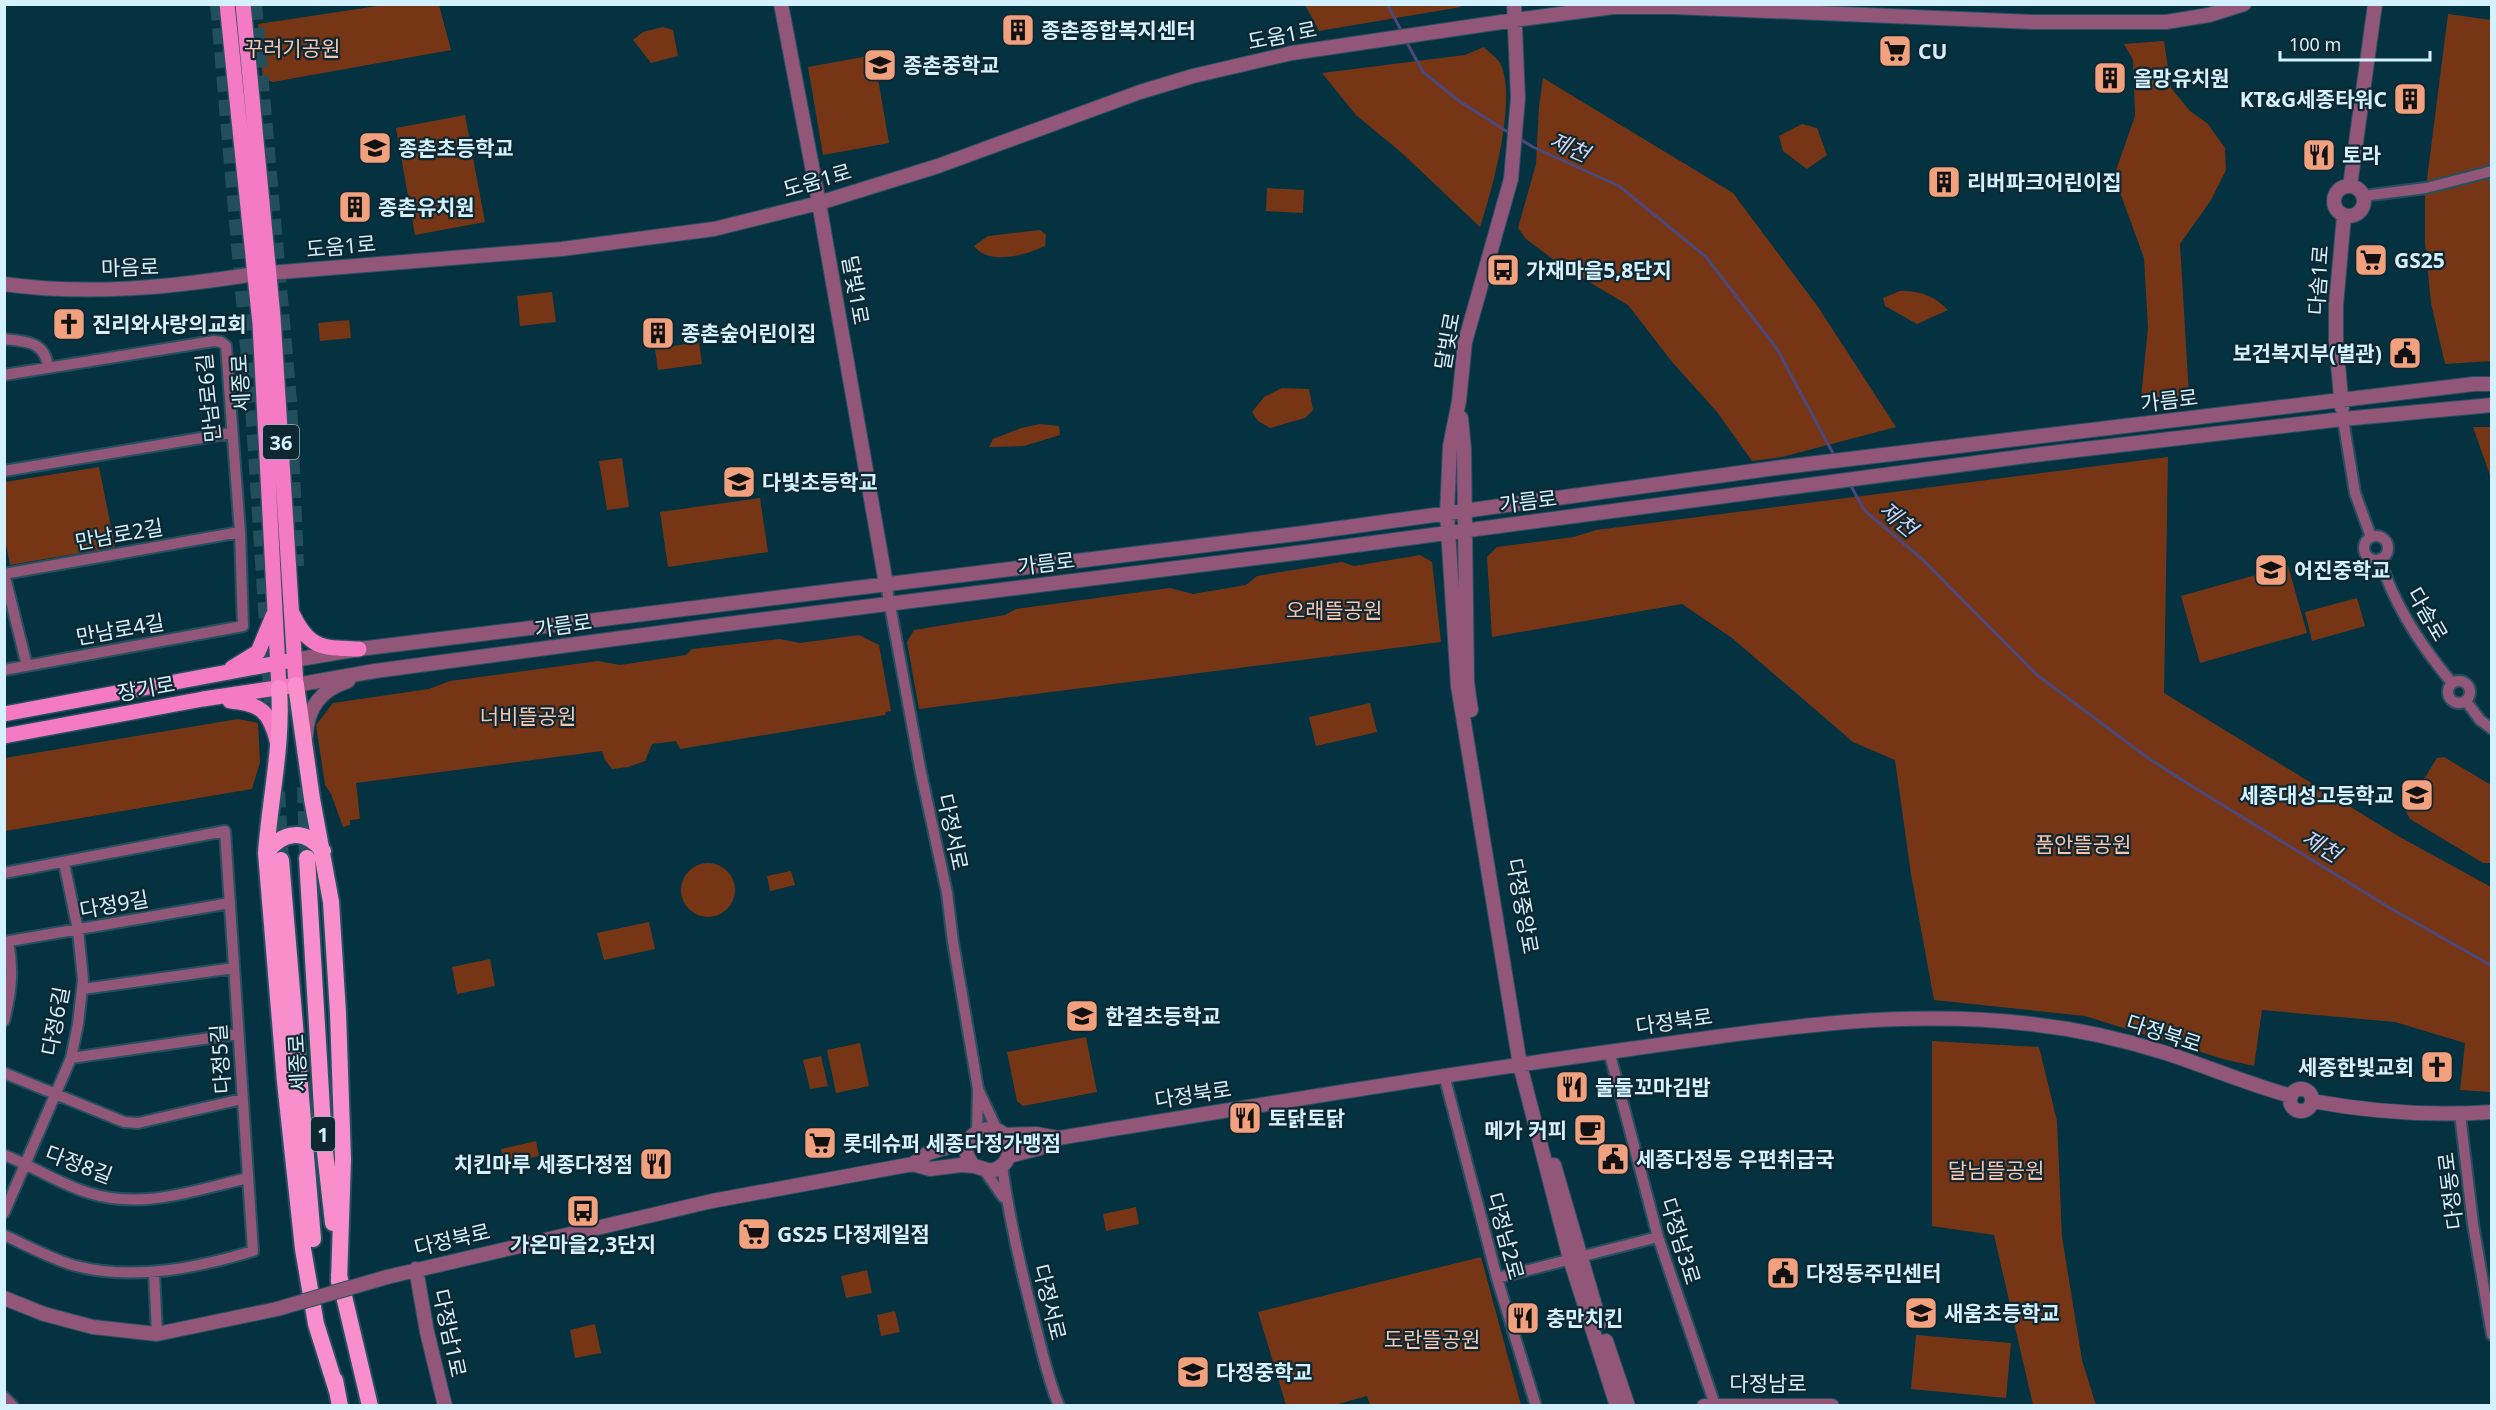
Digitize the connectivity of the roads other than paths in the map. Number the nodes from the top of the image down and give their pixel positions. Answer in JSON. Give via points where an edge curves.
{"nodes":[{"id":1,"x":227,"y":4,"type":"edge"},
{"id":2,"x":243,"y":4,"type":"edge"},
{"id":3,"x":781,"y":4,"type":"edge"},
{"id":4,"x":1514,"y":4,"type":"edge"},
{"id":5,"x":2244,"y":4,"type":"edge"},
{"id":6,"x":2375,"y":4,"type":"edge"},
{"id":7,"x":1515,"y":20,"type":"junction"},
{"id":8,"x":2492,"y":171,"type":"edge"},
{"id":9,"x":2350,"y":186,"type":"junction"},
{"id":10,"x":2363,"y":196,"type":"junction"},
{"id":11,"x":819,"y":203,"type":"junction"},
{"id":12,"x":2344,"y":216,"type":"junction"},
{"id":13,"x":262,"y":274,"type":"junction"},
{"id":14,"x":4,"y":284,"type":"edge"},
{"id":15,"x":4,"y":339,"type":"edge"},
{"id":16,"x":48,"y":368,"type":"junction"},
{"id":17,"x":4,"y":375,"type":"edge"},
{"id":18,"x":2492,"y":384,"type":"edge"},
{"id":19,"x":2341,"y":400,"type":"junction"},
{"id":20,"x":1459,"y":401,"type":"junction"},
{"id":21,"x":2486,"y":405,"type":"edge"},
{"id":22,"x":2343,"y":419,"type":"junction"},
{"id":23,"x":231,"y":433,"type":"junction"},
{"id":24,"x":4,"y":471,"type":"edge"},
{"id":25,"x":1464,"y":512,"type":"junction"},
{"id":26,"x":1447,"y":514,"type":"junction"},
{"id":27,"x":1465,"y":530,"type":"junction"},
{"id":28,"x":240,"y":532,"type":"junction"},
{"id":29,"x":1448,"y":532,"type":"junction"},
{"id":30,"x":2371,"y":537,"type":"junction"},
{"id":31,"x":2380,"y":560,"type":"junction"},
{"id":32,"x":5,"y":574,"type":"edge"},
{"id":33,"x":886,"y":584,"type":"junction"},
{"id":34,"x":889,"y":604,"type":"junction"},
{"id":35,"x":275,"y":611,"type":"junction"},
{"id":36,"x":291,"y":611,"type":"junction"},
{"id":37,"x":243,"y":627,"type":"joint"},
{"id":38,"x":359,"y":649,"type":"junction"},
{"id":39,"x":294,"y":660,"type":"junction"},
{"id":40,"x":278,"y":663,"type":"junction"},
{"id":41,"x":27,"y":666,"type":"junction"},
{"id":42,"x":4,"y":670,"type":"edge"},
{"id":43,"x":375,"y":671,"type":"junction"},
{"id":44,"x":204,"y":678,"type":"junction"},
{"id":45,"x":2452,"y":683,"type":"junction"},
{"id":46,"x":287,"y":686,"type":"junction"},
{"id":47,"x":203,"y":699,"type":"junction"},
{"id":48,"x":2466,"y":701,"type":"junction"},
{"id":49,"x":4,"y":714,"type":"edge"},
{"id":50,"x":2492,"y":729,"type":"edge"},
{"id":51,"x":4,"y":736,"type":"edge"},
{"id":52,"x":278,"y":748,"type":"junction"},
{"id":53,"x":305,"y":749,"type":"junction"},
{"id":54,"x":266,"y":853,"type":"junction"},
{"id":55,"x":315,"y":854,"type":"junction"},
{"id":56,"x":281,"y":860,"type":"tunnel mouth"},
{"id":57,"x":64,"y":862,"type":"junction"},
{"id":58,"x":4,"y":873,"type":"edge"},
{"id":59,"x":230,"y":903,"type":"junction"},
{"id":60,"x":78,"y":930,"type":"junction"},
{"id":61,"x":6,"y":942,"type":"edge"},
{"id":62,"x":234,"y":968,"type":"junction"},
{"id":63,"x":83,"y":989,"type":"junction"},
{"id":64,"x":4,"y":1021,"type":"edge"},
{"id":65,"x":238,"y":1034,"type":"junction"},
{"id":66,"x":1609,"y":1051,"type":"junction"},
{"id":67,"x":71,"y":1058,"type":"junction"},
{"id":68,"x":1525,"y":1063,"type":"junction"},
{"id":69,"x":4,"y":1073,"type":"edge"},
{"id":70,"x":1444,"y":1075,"type":"junction"},
{"id":71,"x":978,"y":1089,"type":"junction"},
{"id":72,"x":55,"y":1094,"type":"junction"},
{"id":73,"x":242,"y":1099,"type":"junction"},
{"id":74,"x":2492,"y":1112,"type":"edge"},
{"id":75,"x":2460,"y":1114,"type":"junction"},
{"id":76,"x":1000,"y":1132,"type":"junction"},
{"id":77,"x":972,"y":1136,"type":"junction"},
{"id":78,"x":1058,"y":1138,"type":"junction"},
{"id":79,"x":4,"y":1155,"type":"edge"},
{"id":80,"x":1005,"y":1161,"type":"junction"},
{"id":81,"x":25,"y":1163,"type":"junction"},
{"id":82,"x":913,"y":1164,"type":"junction"},
{"id":83,"x":980,"y":1168,"type":"junction"},
{"id":84,"x":248,"y":1178,"type":"junction"},
{"id":85,"x":1007,"y":1206,"type":"junction"},
{"id":86,"x":4,"y":1213,"type":"edge"},
{"id":87,"x":4,"y":1235,"type":"edge"},
{"id":88,"x":1658,"y":1237,"type":"junction"},
{"id":89,"x":1575,"y":1257,"type":"junction"},
{"id":90,"x":416,"y":1269,"type":"junction"},
{"id":91,"x":154,"y":1272,"type":"junction"},
{"id":92,"x":1497,"y":1278,"type":"junction"},
{"id":93,"x":4,"y":1298,"type":"edge"},
{"id":94,"x":157,"y":1334,"type":"junction"},
{"id":95,"x":2492,"y":1335,"type":"edge"},
{"id":96,"x":4,"y":1397,"type":"edge"},
{"id":97,"x":339,"y":1398,"type":"edge"},
{"id":98,"x":1715,"y":1405,"type":"edge"},
{"id":99,"x":13,"y":1406,"type":"edge"},
{"id":100,"x":370,"y":1406,"type":"edge"},
{"id":101,"x":445,"y":1406,"type":"edge"},
{"id":102,"x":1059,"y":1406,"type":"edge"},
{"id":103,"x":1536,"y":1406,"type":"edge"},
{"id":104,"x":1617,"y":1406,"type":"edge"},
{"id":105,"x":1628,"y":1406,"type":"edge"},
{"id":106,"x":1704,"y":1406,"type":"edge"},
{"id":107,"x":1832,"y":1406,"type":"edge"}],
"edges":[{"from":1,"to":13,"type":"main road","name":"세종로","number":"36"},
{"from":2,"to":13,"type":"main road","name":"세종로","number":"36"},
{"from":3,"to":11,"type":"street","name":"달빛1로"},
{"from":4,"to":7,"type":"street"},
{"from":5,"to":7,"type":"street","via":[[2166,22],[2033,22],[1674,7],[1612,7]]},
{"from":6,"to":9,"type":"street","name":"다솜1로"},
{"from":7,"to":11,"type":"street","name":"도움1로","via":[[1292,53],[1192,76],[938,166]]},
{"from":7,"to":20,"type":"street","name":"달빛로","via":[[1518,98],[1511,179],[1465,342]]},
{"from":8,"to":10,"type":"street","via":[[2426,188]]},
{"from":9,"to":10,"type":"street"},
{"from":9,"to":12,"type":"street","name":"다솜1로","via":[[2340,188],[2334,196],[2336,210]]},
{"from":10,"to":12,"type":"street","via":[[2364,204],[2358,213]]},
{"from":11,"to":13,"type":"street","name":"도움1로","via":[[714,229],[562,249]]},
{"from":11,"to":33,"type":"street","name":"달빛1로"},
{"from":12,"to":19,"type":"street","name":"다솜1로","via":[[2336,305]]},
{"from":13,"to":14,"type":"street","name":"마음로","via":[[177,286],[46,290]]},
{"from":13,"to":35,"type":"main road","name":"세종로","number":"36"},
{"from":13,"to":36,"type":"main road","name":"세종로","number":"36"},
{"from":15,"to":16,"type":"street","via":[[35,344],[47,357]]},
{"from":16,"to":17,"type":"street","name":"만남로6길"},
{"from":16,"to":23,"type":"street","name":"만남로6길","via":[[214,340],[221,342],[226,346]]},
{"from":18,"to":19,"type":"street","name":"가름로"},
{"from":19,"to":22,"type":"street","name":"다솜1로"},
{"from":19,"to":25,"type":"street","name":"가름로","via":[[1784,467]]},
{"from":20,"to":25,"type":"street","name":"다정중앙로"},
{"from":20,"to":26,"type":"street","name":"달빛로","via":[[1450,446]]},
{"from":21,"to":22,"type":"street","name":"가름로"},
{"from":22,"to":27,"type":"street","name":"가름로","via":[[2042,454]]},
{"from":22,"to":30,"type":"street","name":"다솜로","via":[[2355,493]]},
{"from":23,"to":24,"type":"street"},
{"from":23,"to":28,"type":"street","name":"만남로6길"},
{"from":25,"to":26,"type":"street","name":"가름로"},
{"from":25,"to":27,"type":"street","name":"다정중앙로"},
{"from":26,"to":29,"type":"street","name":"다정중앙로"},
{"from":26,"to":33,"type":"street","name":"가름로"},
{"from":27,"to":29,"type":"street","name":"가름로"},
{"from":27,"to":68,"type":"street","name":"다정중앙로","via":[[1467,682]]},
{"from":28,"to":32,"type":"street","name":"만남로2길"},
{"from":28,"to":37,"type":"street","name":"만남로6길"},
{"from":29,"to":34,"type":"street","name":"가름로"},
{"from":29,"to":68,"type":"street","name":"다정중앙로","via":[[1458,686]]},
{"from":30,"to":31,"type":"street","name":"다솜로","via":[[2365,543],[2365,551],[2372,559]]},
{"from":30,"to":31,"type":"street","name":"다솜로","via":[[2382,537],[2388,543],[2388,551]]},
{"from":31,"to":45,"type":"street","name":"다솜로","via":[[2404,616]]},
{"from":32,"to":41,"type":"street"},
{"from":33,"to":34,"type":"street","name":"다정서로"},
{"from":33,"to":38,"type":"street","name":"가름로"},
{"from":34,"to":43,"type":"street","name":"가름로"},
{"from":34,"to":71,"type":"street","name":"다정서로","via":[[947,892]]},
{"from":35,"to":40,"type":"main road","name":"세종로","number":"36"},
{"from":35,"to":44,"type":"main road","number":"36","via":[[258,652]]},
{"from":36,"to":38,"type":"main road","via":[[311,643]]},
{"from":36,"to":39,"type":"main road","name":"세종로","number":"36"},
{"from":37,"to":41,"type":"street","name":"만남로4길"},
{"from":38,"to":39,"type":"street","name":"가름로"},
{"from":39,"to":40,"type":"main road","name":"장기로"},
{"from":39,"to":46,"type":"main road","name":"세종로","number":"36"},
{"from":40,"to":44,"type":"main road","name":"장기로"},
{"from":40,"to":46,"type":"main road","name":"세종로","number":"36"},
{"from":41,"to":42,"type":"street","name":"만남로4길"},
{"from":43,"to":46,"type":"street","name":"가름로"},
{"from":43,"to":53,"type":"street","via":[[339,683],[315,702],[306,723]]},
{"from":44,"to":49,"type":"main road","name":"장기로","number":"36"},
{"from":45,"to":48,"type":"street","name":"다솜로","via":[[2463,682],[2469,687]]},
{"from":45,"to":48,"type":"street","name":"다솜로","via":[[2448,689],[2450,699],[2455,703]]},
{"from":46,"to":47,"type":"main road","name":"장기로"},
{"from":46,"to":52,"type":"highway"},
{"from":46,"to":53,"type":"highway"},
{"from":47,"to":51,"type":"main road","name":"장기로"},
{"from":47,"to":52,"type":"main road","via":[[247,702],[261,708],[270,719]]},
{"from":48,"to":50,"type":"street","name":"다솜로"},
{"from":52,"to":54,"type":"highway"},
{"from":53,"to":55,"type":"highway"},
{"from":54,"to":55,"type":"highway","via":[[285,836],[299,835],[315,842]]},
{"from":54,"to":97,"type":"highway","via":[[303,1249],[316,1324]]},
{"from":55,"to":100,"type":"highway","via":[[331,902],[338,1013],[343,1159],[339,1282]]},
{"from":56,"to":97,"type":"highway","name":"세종로","number":"1","via":[[316,1275]]},
{"from":57,"to":58,"type":"street","name":"다정5길"},
{"from":57,"to":59,"type":"street","name":"다정5길","via":[[225,831]]},
{"from":57,"to":60,"type":"street","name":"다정6길"},
{"from":59,"to":60,"type":"street","name":"다정9길"},
{"from":59,"to":62,"type":"street","name":"다정5길"},
{"from":60,"to":61,"type":"street","name":"다정9길"},
{"from":60,"to":63,"type":"street","name":"다정6길"},
{"from":61,"to":64,"type":"street","via":[[12,962],[12,992]]},
{"from":62,"to":63,"type":"street"},
{"from":62,"to":65,"type":"street","name":"다정5길"},
{"from":63,"to":67,"type":"street","name":"다정6길"},
{"from":65,"to":67,"type":"street"},
{"from":65,"to":73,"type":"street","name":"다정5길"},
{"from":66,"to":68,"type":"street","name":"다정북로"},
{"from":66,"to":75,"type":"street","name":"다정북로","via":[[1811,1024],[1963,1017],[2097,1034],[2291,1096],[2298,1089],[2305,1090],[2312,1101]]},
{"from":66,"to":88,"type":"street","name":"다정남3로"},
{"from":67,"to":72,"type":"street","name":"다정6길"},
{"from":68,"to":70,"type":"street","name":"다정북로"},
{"from":68,"to":89,"type":"street","name":"다정중앙로"},
{"from":69,"to":72,"type":"street"},
{"from":70,"to":78,"type":"street","name":"다정북로"},
{"from":70,"to":92,"type":"street","name":"다정남2로"},
{"from":71,"to":76,"type":"street"},
{"from":71,"to":77,"type":"street"},
{"from":72,"to":73,"type":"street","via":[[124,1122],[138,1123]]},
{"from":72,"to":81,"type":"street","name":"다정6길"},
{"from":73,"to":84,"type":"street","name":"다정5길"},
{"from":74,"to":75,"type":"street"},
{"from":75,"to":95,"type":"street","name":"다정동로"},
{"from":76,"to":77,"type":"street","via":[[983,1129]]},
{"from":76,"to":78,"type":"street"},
{"from":76,"to":80,"type":"street","via":[[1010,1148]]},
{"from":77,"to":82,"type":"street","via":[[928,1153]]},
{"from":77,"to":83,"type":"street","via":[[967,1155]]},
{"from":78,"to":80,"type":"street"},
{"from":79,"to":81,"type":"street","name":"다정8길"},
{"from":80,"to":83,"type":"street"},
{"from":80,"to":85,"type":"street"},
{"from":81,"to":84,"type":"street","name":"다정8길","via":[[63,1183],[122,1201],[151,1199]]},
{"from":81,"to":86,"type":"street","name":"다정6길"},
{"from":82,"to":83,"type":"street","via":[[930,1169]]},
{"from":82,"to":90,"type":"street","name":"다정북로","via":[[712,1201]]},
{"from":83,"to":85,"type":"street","via":[[997,1185]]},
{"from":84,"to":91,"type":"street","name":"다정5길","via":[[253,1251]]},
{"from":85,"to":102,"type":"street","name":"다정서로"},
{"from":87,"to":91,"type":"street","name":"다정5길","via":[[77,1266]]},
{"from":88,"to":89,"type":"street"},
{"from":88,"to":98,"type":"street","name":"다정남3로"},
{"from":89,"to":92,"type":"street"},
{"from":89,"to":104,"type":"street","name":"다정중앙로"},
{"from":89,"to":105,"type":"street","name":"다정중앙로"},
{"from":90,"to":94,"type":"street","name":"다정북로","bridge":true,"via":[[277,1309]]},
{"from":90,"to":101,"type":"street","name":"다정남1로"},
{"from":91,"to":94,"type":"street"},
{"from":92,"to":103,"type":"street","name":"다정남2로"},
{"from":93,"to":94,"type":"street","name":"다정북로","via":[[93,1327]]},
{"from":96,"to":99,"type":"street"},
{"from":98,"to":106,"type":"street","name":"다정남로"},
{"from":98,"to":107,"type":"street","name":"다정남로"}]}
